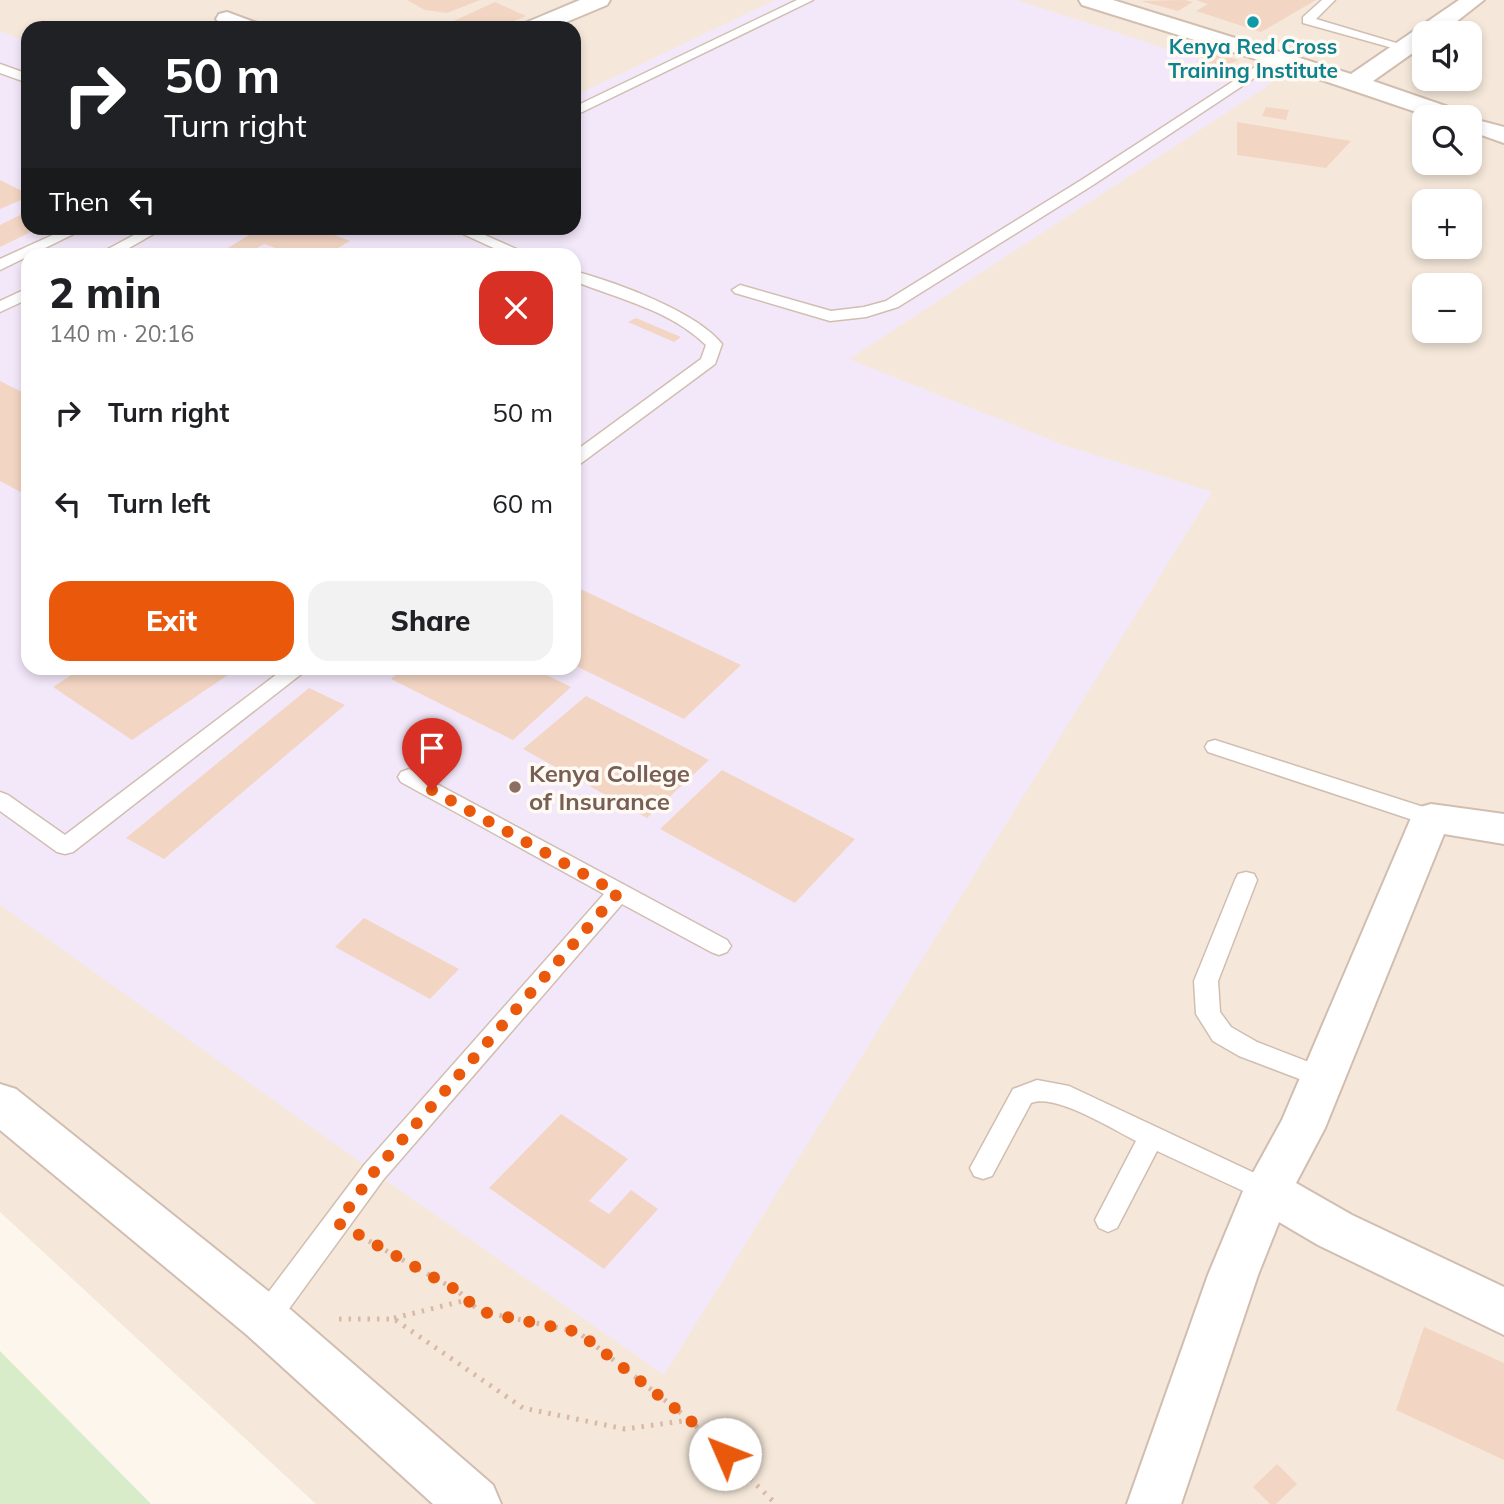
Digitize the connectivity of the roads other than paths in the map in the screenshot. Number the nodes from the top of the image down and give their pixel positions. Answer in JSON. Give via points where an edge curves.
{"nodes":[{"id":1,"x":599,"y":0,"type":"edge"},
{"id":2,"x":807,"y":0,"type":"edge"},
{"id":3,"x":1090,"y":0,"type":"edge"},
{"id":4,"x":1329,"y":0,"type":"edge"},
{"id":5,"x":1473,"y":0,"type":"edge"},
{"id":6,"x":528,"y":4,"type":"dead end"},
{"id":7,"x":560,"y":17,"type":"junction"},
{"id":8,"x":227,"y":19,"type":"dead end"},
{"id":9,"x":232,"y":21,"type":"edge"},
{"id":10,"x":550,"y":21,"type":"edge"},
{"id":11,"x":1444,"y":21,"type":"edge"},
{"id":12,"x":1412,"y":38,"type":"edge"},
{"id":13,"x":1412,"y":44,"type":"edge"},
{"id":14,"x":1276,"y":58,"type":"junction"},
{"id":15,"x":0,"y":68,"type":"edge"},
{"id":16,"x":21,"y":76,"type":"edge"},
{"id":17,"x":1356,"y":80,"type":"junction"},
{"id":18,"x":1422,"y":105,"type":"edge"},
{"id":19,"x":581,"y":109,"type":"edge"},
{"id":20,"x":1482,"y":127,"type":"edge"},
{"id":21,"x":1504,"y":135,"type":"edge"},
{"id":22,"x":64,"y":235,"type":"edge"},
{"id":23,"x":143,"y":235,"type":"edge"},
{"id":24,"x":474,"y":235,"type":"edge"},
{"id":25,"x":36,"y":248,"type":"edge"},
{"id":26,"x":118,"y":248,"type":"edge"},
{"id":27,"x":506,"y":248,"type":"edge"},
{"id":28,"x":21,"y":255,"type":"edge"},
{"id":29,"x":0,"y":265,"type":"edge"},
{"id":30,"x":581,"y":279,"type":"edge"},
{"id":31,"x":740,"y":290,"type":"dead end"},
{"id":32,"x":21,"y":296,"type":"edge"},
{"id":33,"x":0,"y":307,"type":"edge"},
{"id":34,"x":581,"y":455,"type":"edge"},
{"id":35,"x":290,"y":675,"type":"edge"},
{"id":36,"x":1215,"y":747,"type":"dead end"},
{"id":37,"x":409,"y":777,"type":"dead end"},
{"id":38,"x":0,"y":800,"type":"edge"},
{"id":39,"x":1431,"y":818,"type":"junction"},
{"id":40,"x":1504,"y":829,"type":"edge"},
{"id":41,"x":1246,"y":880,"type":"dead end"},
{"id":42,"x":618,"y":893,"type":"junction"},
{"id":43,"x":719,"y":946,"type":"dead end"},
{"id":44,"x":1323,"y":1078,"type":"junction"},
{"id":45,"x":0,"y":1103,"type":"edge"},
{"id":46,"x":1151,"y":1137,"type":"junction"},
{"id":47,"x":982,"y":1168,"type":"dead end"},
{"id":48,"x":1267,"y":1191,"type":"junction"},
{"id":49,"x":1108,"y":1220,"type":"dead end"},
{"id":50,"x":1504,"y":1312,"type":"edge"},
{"id":51,"x":265,"y":1319,"type":"junction"},
{"id":52,"x":474,"y":1504,"type":"edge"},
{"id":53,"x":1154,"y":1504,"type":"edge"}],
"edges":[{"from":1,"to":7,"type":"street"},
{"from":2,"to":19,"type":"lane"},
{"from":3,"to":14,"type":"street"},
{"from":4,"to":12,"type":"lane","via":[[1307,20]]},
{"from":5,"to":11,"type":"street"},
{"from":6,"to":7,"type":"street"},
{"from":7,"to":10,"type":"street"},
{"from":8,"to":9,"type":"street"},
{"from":13,"to":17,"type":"street"},
{"from":14,"to":17,"type":"street"},
{"from":14,"to":31,"type":"lane","via":[[892,304],[830,316]]},
{"from":15,"to":16,"type":"lane"},
{"from":17,"to":18,"type":"street"},
{"from":20,"to":21,"type":"street"},
{"from":22,"to":25,"type":"lane"},
{"from":23,"to":26,"type":"lane"},
{"from":24,"to":27,"type":"lane"},
{"from":28,"to":29,"type":"lane"},
{"from":30,"to":34,"type":"lane","via":[[676,316],[703,331],[715,344],[709,361]]},
{"from":32,"to":33,"type":"lane"},
{"from":35,"to":38,"type":"lane","via":[[65,846]]},
{"from":36,"to":39,"type":"lane"},
{"from":37,"to":42,"type":"lane"},
{"from":39,"to":40,"type":"street"},
{"from":39,"to":44,"type":"street"},
{"from":41,"to":44,"type":"lane","via":[[1206,981],[1208,1014],[1222,1034],[1248,1049]]},
{"from":42,"to":43,"type":"lane"},
{"from":42,"to":51,"type":"lane","via":[[374,1172]]},
{"from":44,"to":48,"type":"street"},
{"from":45,"to":51,"type":"street"},
{"from":46,"to":47,"type":"lane","via":[[1060,1093],[1037,1090],[1022,1096]]},
{"from":46,"to":48,"type":"lane"},
{"from":46,"to":49,"type":"lane"},
{"from":48,"to":50,"type":"street","via":[[1335,1230]]},
{"from":48,"to":53,"type":"street"},
{"from":51,"to":52,"type":"street"}]}
